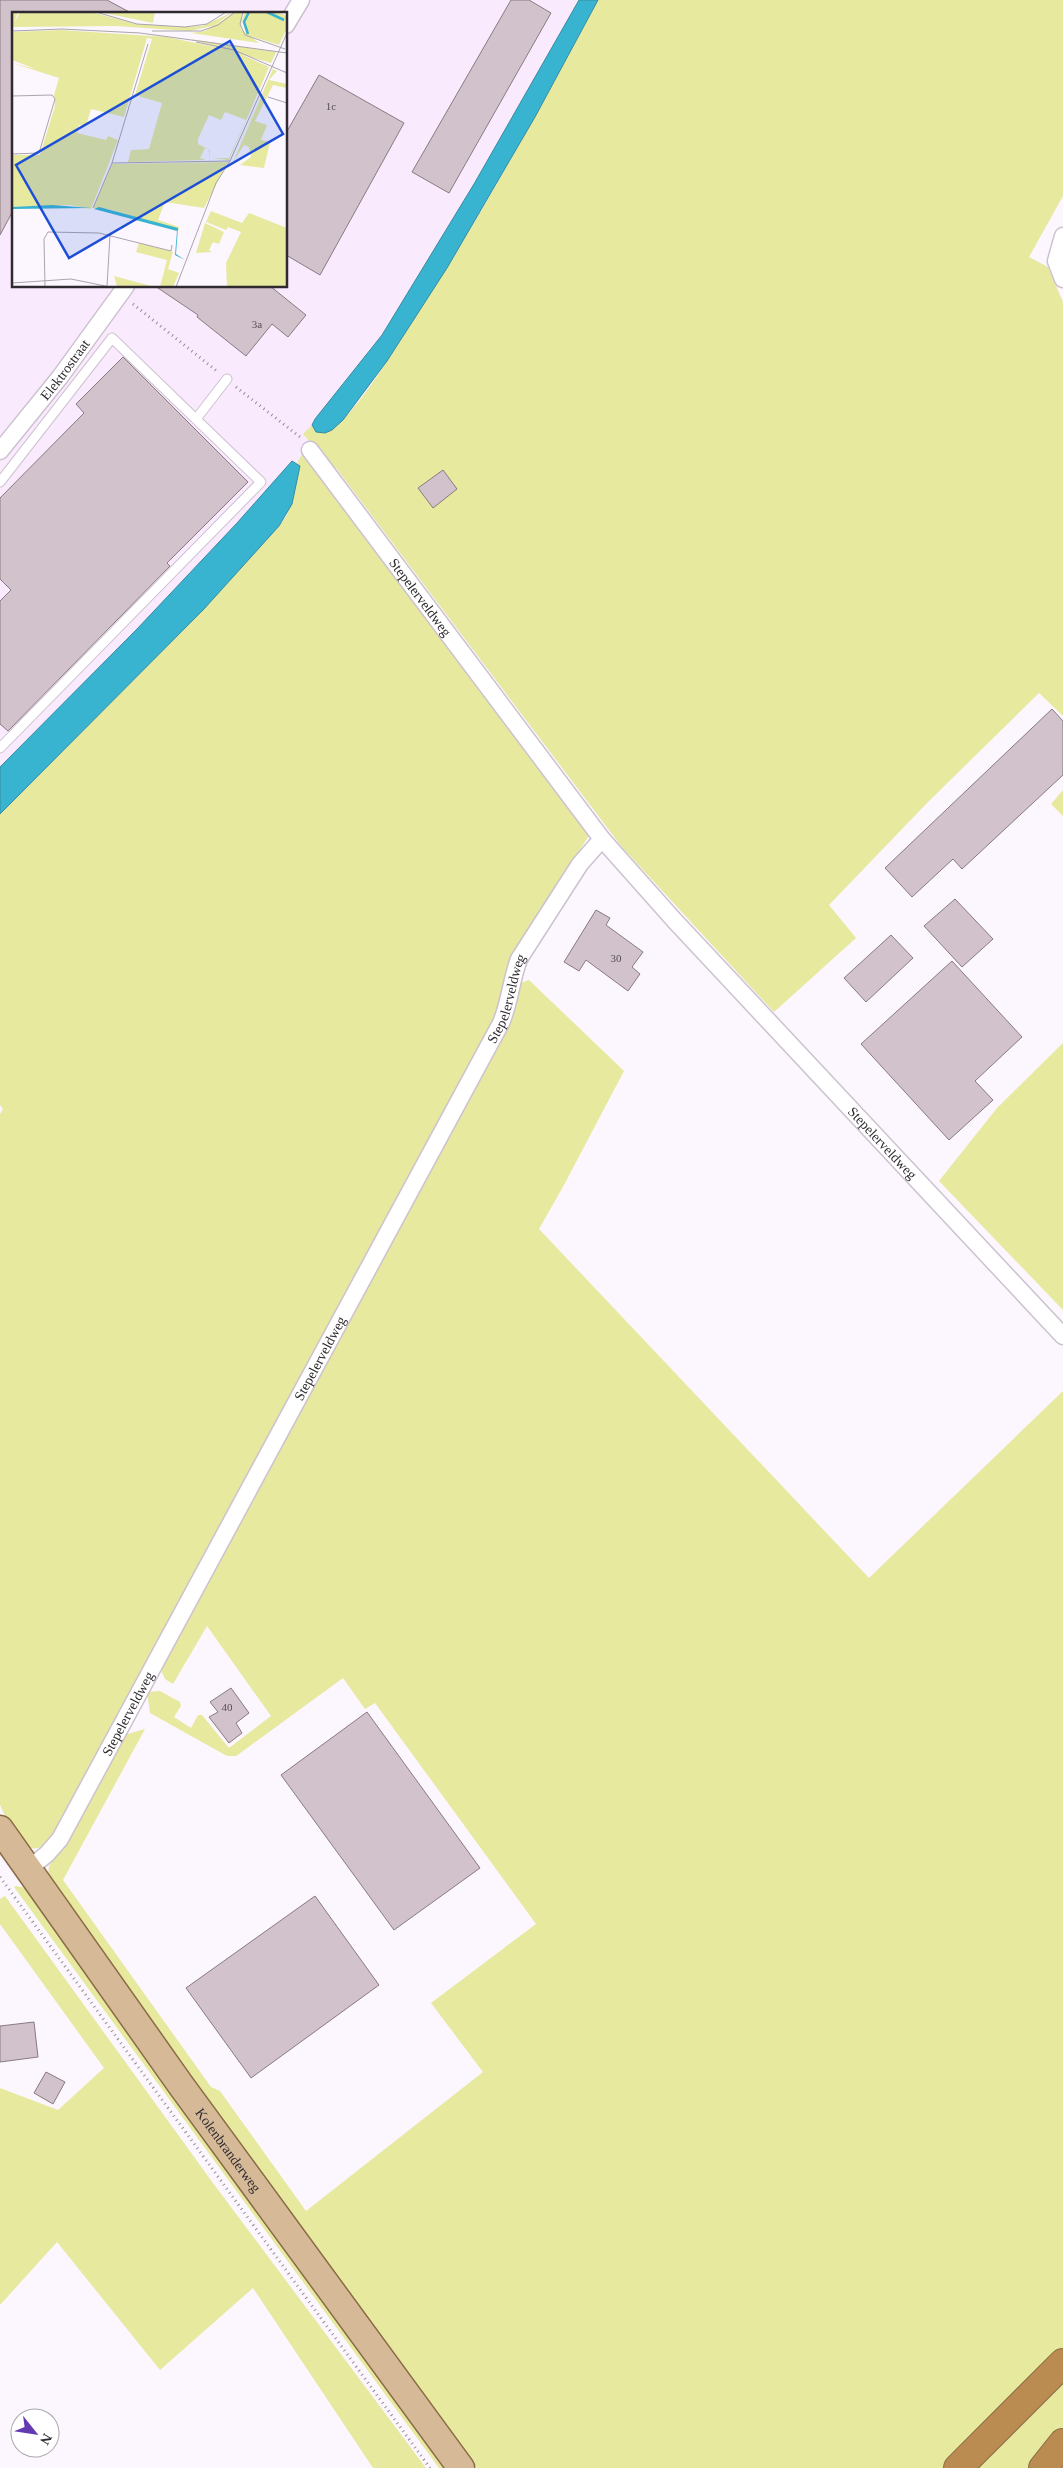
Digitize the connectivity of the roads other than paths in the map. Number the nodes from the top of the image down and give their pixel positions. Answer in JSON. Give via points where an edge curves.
{"nodes":[{"id":1,"x":301,"y":0,"type":"edge"},
{"id":2,"x":288,"y":22,"type":"edge"},
{"id":3,"x":1063,"y":236,"type":"edge"},
{"id":4,"x":1063,"y":279,"type":"edge"},
{"id":5,"x":125,"y":288,"type":"edge"},
{"id":6,"x":227,"y":379,"type":"dead end"},
{"id":7,"x":34,"y":409,"type":"junction"},
{"id":8,"x":196,"y":419,"type":"junction"},
{"id":9,"x":49,"y":420,"type":"junction"},
{"id":10,"x":310,"y":450,"type":"dead end"},
{"id":11,"x":0,"y":451,"type":"edge"},
{"id":12,"x":0,"y":480,"type":"edge"},
{"id":13,"x":0,"y":748,"type":"edge"},
{"id":14,"x":602,"y":839,"type":"junction"},
{"id":15,"x":1063,"y":1336,"type":"edge"},
{"id":16,"x":0,"y":1829,"type":"edge"},
{"id":17,"x":27,"y":1870,"type":"junction"},
{"id":18,"x":1063,"y":2363,"type":"edge"},
{"id":19,"x":1063,"y":2443,"type":"edge"},
{"id":20,"x":461,"y":2468,"type":"edge"},
{"id":21,"x":958,"y":2468,"type":"edge"},
{"id":22,"x":1043,"y":2468,"type":"edge"}],
"edges":[{"from":1,"to":2,"type":"street"},
{"from":3,"to":4,"type":"street","via":[[1056,261]]},
{"from":5,"to":7,"type":"street","name":"Elektrostraat"},
{"from":6,"to":8,"type":"lane"},
{"from":7,"to":9,"type":"lane"},
{"from":7,"to":11,"type":"street","name":"Elektrostraat"},
{"from":8,"to":9,"type":"lane","via":[[112,338]]},
{"from":8,"to":13,"type":"lane","via":[[261,482]]},
{"from":9,"to":12,"type":"lane"},
{"from":10,"to":14,"type":"street","name":"Stepelerveldweg"},
{"from":14,"to":15,"type":"street","name":"Stepelerveldweg","via":[[680,927]]},
{"from":14,"to":17,"type":"street","name":"Stepelerveldweg","via":[[580,864],[520,959],[501,1024],[60,1839]]},
{"from":16,"to":17,"type":"main road","name":"Kolenbranderweg"},
{"from":17,"to":20,"type":"main road","name":"Kolenbranderweg"},
{"from":18,"to":21,"type":"highway"},
{"from":19,"to":22,"type":"highway"}]}
